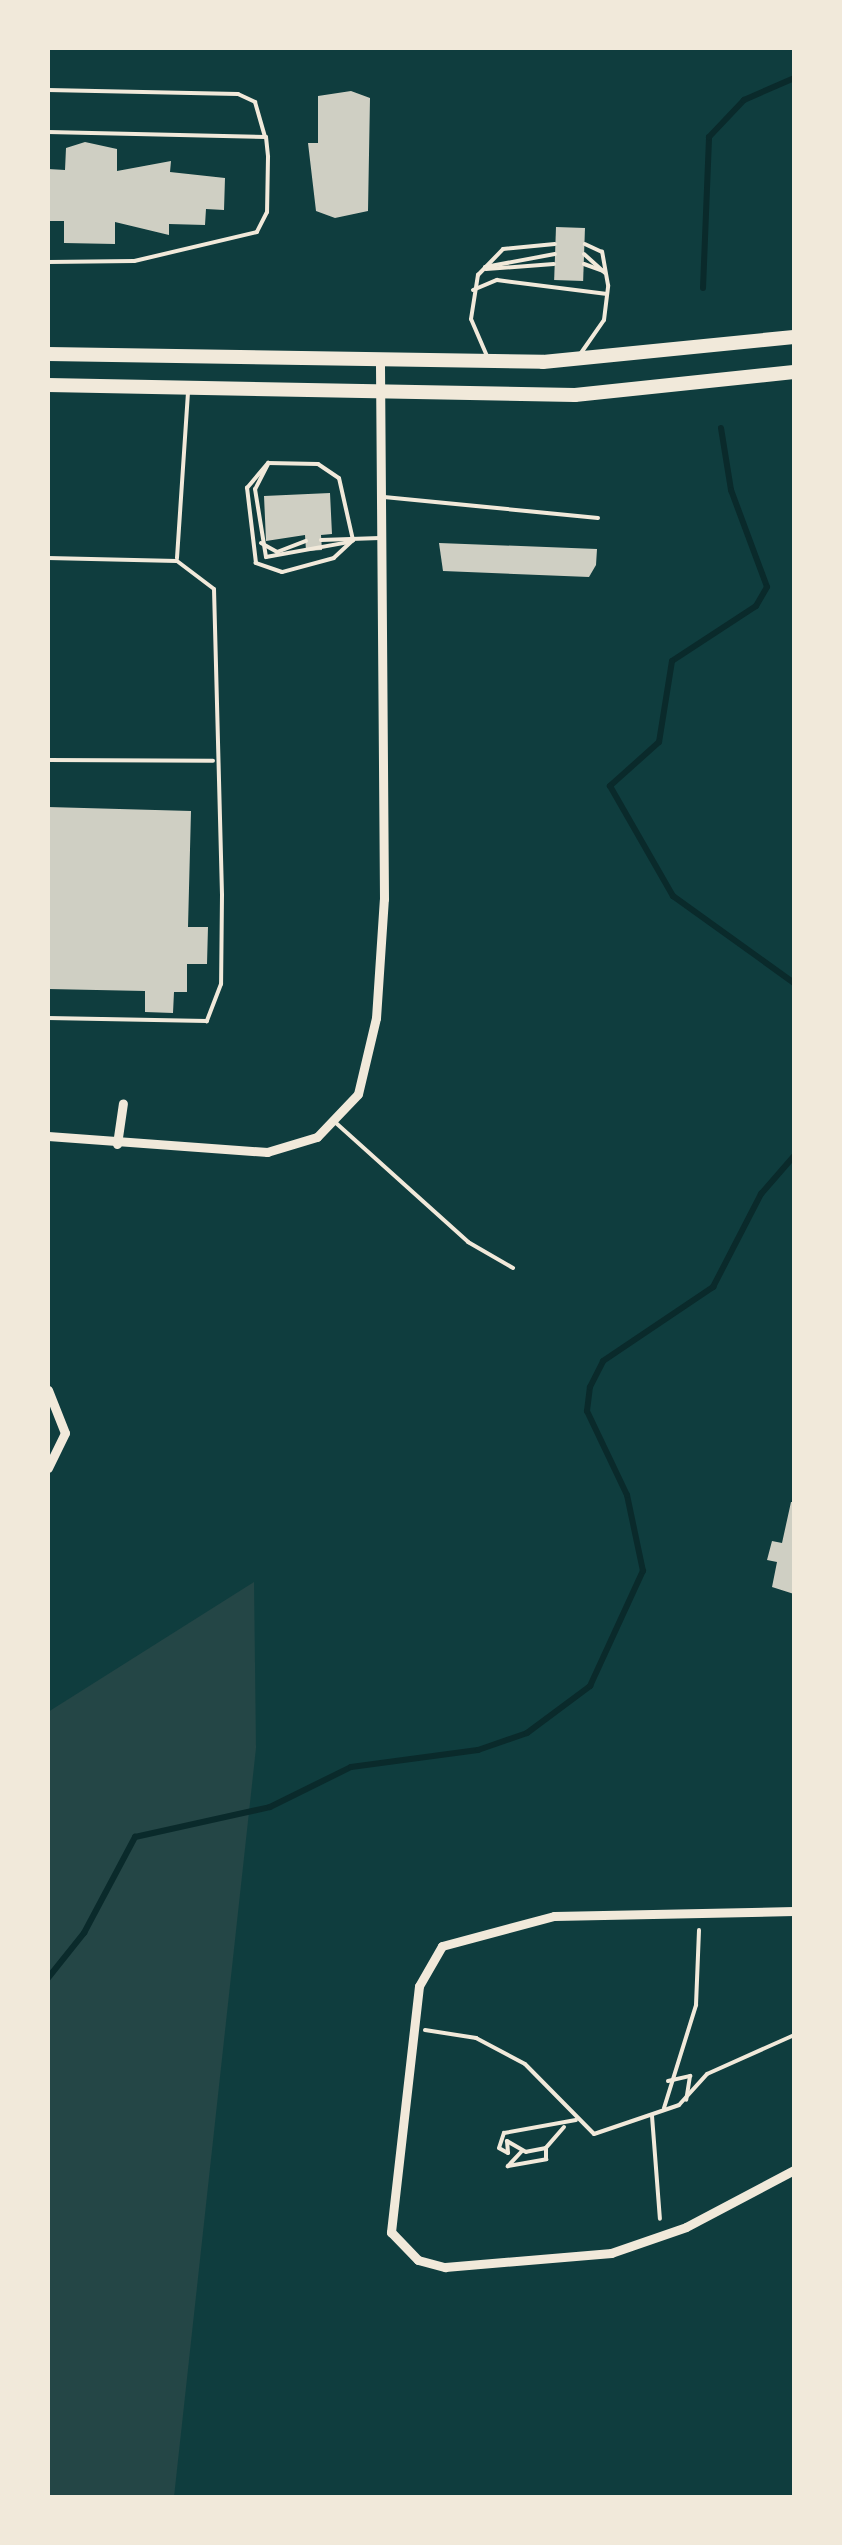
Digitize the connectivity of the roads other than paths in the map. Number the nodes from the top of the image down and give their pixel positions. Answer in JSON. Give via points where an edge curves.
{"nodes":[{"id":1,"x":48,"y":90,"type":"edge"},
{"id":2,"x":48,"y":132,"type":"edge"},
{"id":3,"x":266,"y":137,"type":"junction"},
{"id":4,"x":555,"y":244,"type":"dead end"},
{"id":5,"x":584,"y":244,"type":"dead end"},
{"id":6,"x":555,"y":254,"type":"dead end"},
{"id":7,"x":584,"y":254,"type":"dead end"},
{"id":8,"x":48,"y":262,"type":"edge"},
{"id":9,"x":554,"y":264,"type":"dead end"},
{"id":10,"x":584,"y":264,"type":"dead end"},
{"id":11,"x":481,"y":270,"type":"junction"},
{"id":12,"x":607,"y":278,"type":"junction"},
{"id":13,"x":473,"y":290,"type":"junction"},
{"id":14,"x":607,"y":294,"type":"junction"},
{"id":15,"x":794,"y":336,"type":"edge"},
{"id":16,"x":48,"y":354,"type":"edge"},
{"id":17,"x":380,"y":360,"type":"junction"},
{"id":18,"x":491,"y":360,"type":"junction"},
{"id":19,"x":574,"y":360,"type":"junction"},
{"id":20,"x":793,"y":376,"type":"edge"},
{"id":21,"x":48,"y":385,"type":"edge"},
{"id":22,"x":188,"y":389,"type":"junction"},
{"id":23,"x":380,"y":394,"type":"junction"},
{"id":24,"x":268,"y":463,"type":"junction"},
{"id":25,"x":384,"y":497,"type":"junction"},
{"id":26,"x":598,"y":518,"type":"dead end"},
{"id":27,"x":385,"y":538,"type":"junction"},
{"id":28,"x":258,"y":540,"type":"junction"},
{"id":29,"x":306,"y":540,"type":"dead end"},
{"id":30,"x":321,"y":540,"type":"dead end"},
{"id":31,"x":353,"y":540,"type":"junction"},
{"id":32,"x":48,"y":558,"type":"edge"},
{"id":33,"x":177,"y":561,"type":"junction"},
{"id":34,"x":48,"y":760,"type":"edge"},
{"id":35,"x":213,"y":761,"type":"junction"},
{"id":36,"x":48,"y":1018,"type":"edge"},
{"id":37,"x":123,"y":1103,"type":"dead end"},
{"id":38,"x":336,"y":1123,"type":"junction"},
{"id":39,"x":48,"y":1136,"type":"edge"},
{"id":40,"x":117,"y":1144,"type":"junction"},
{"id":41,"x":513,"y":1268,"type":"dead end"},
{"id":42,"x":48,"y":1390,"type":"edge"},
{"id":43,"x":48,"y":1468,"type":"edge"},
{"id":44,"x":794,"y":1912,"type":"edge"},
{"id":45,"x":794,"y":2170,"type":"edge"}],
"edges":[{"from":1,"to":3,"type":"lane","via":[[245,96]]},
{"from":2,"to":3,"type":"lane"},
{"from":3,"to":8,"type":"lane","via":[[267,212],[257,232],[134,260]]},
{"from":4,"to":11,"type":"lane","via":[[502,249]]},
{"from":5,"to":12,"type":"lane","via":[[602,252]]},
{"from":6,"to":11,"type":"lane","via":[[502,257]]},
{"from":7,"to":12,"type":"lane"},
{"from":9,"to":11,"type":"lane"},
{"from":10,"to":12,"type":"lane"},
{"from":11,"to":13,"type":"lane"},
{"from":12,"to":14,"type":"lane"},
{"from":13,"to":14,"type":"lane","via":[[497,280]]},
{"from":13,"to":18,"type":"lane","via":[[473,330]]},
{"from":14,"to":19,"type":"lane","via":[[600,329]]},
{"from":15,"to":19,"type":"main road"},
{"from":16,"to":17,"type":"main road"},
{"from":17,"to":18,"type":"main road"},
{"from":17,"to":23,"type":"street"},
{"from":18,"to":19,"type":"main road"},
{"from":20,"to":23,"type":"main road","via":[[576,395]]},
{"from":21,"to":22,"type":"main road"},
{"from":22,"to":23,"type":"main road"},
{"from":22,"to":33,"type":"lane"},
{"from":23,"to":25,"type":"street"},
{"from":24,"to":28,"type":"lane","via":[[255,484]]},
{"from":24,"to":31,"type":"lane","via":[[332,472]]},
{"from":24,"to":31,"type":"lane","via":[[247,488],[256,563],[275,572],[318,564]]},
{"from":25,"to":26,"type":"lane"},
{"from":25,"to":27,"type":"street"},
{"from":27,"to":31,"type":"lane"},
{"from":27,"to":38,"type":"street","via":[[376,1018],[363,1081]]},
{"from":28,"to":29,"type":"lane","via":[[276,552]]},
{"from":28,"to":31,"type":"lane","via":[[274,560]]},
{"from":30,"to":31,"type":"lane"},
{"from":32,"to":33,"type":"lane"},
{"from":33,"to":35,"type":"lane","via":[[203,573],[217,602]]},
{"from":34,"to":35,"type":"lane"},
{"from":35,"to":36,"type":"lane","via":[[222,895],[214,1016],[179,1025]]},
{"from":37,"to":40,"type":"street"},
{"from":38,"to":40,"type":"street","via":[[267,1152]]},
{"from":38,"to":41,"type":"lane","via":[[468,1242]]},
{"from":39,"to":40,"type":"street"},
{"from":42,"to":43,"type":"street","via":[[64,1433]]},
{"from":44,"to":45,"type":"street","via":[[554,1916],[442,1946],[419,1986],[391,2232],[418,2260],[445,2268],[612,2253],[686,2228]]}]}
